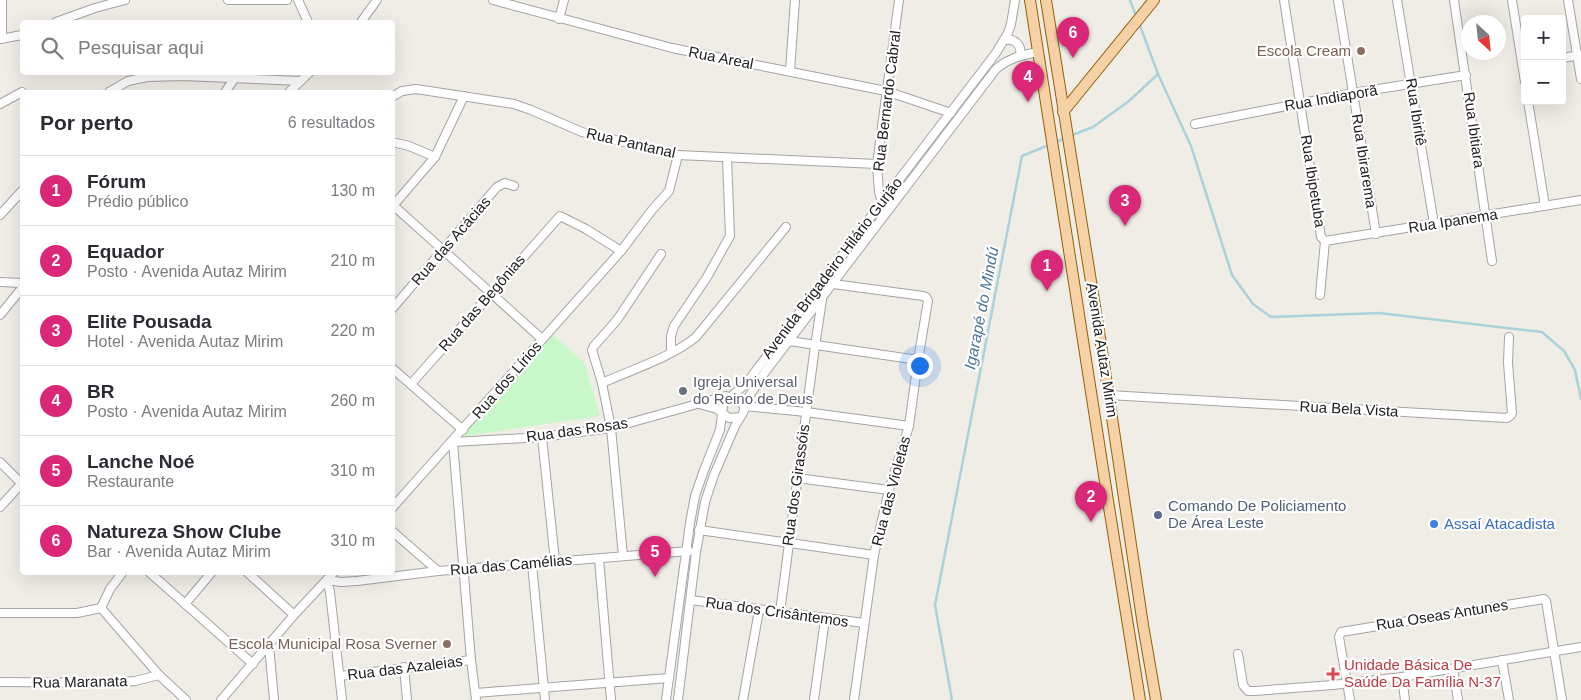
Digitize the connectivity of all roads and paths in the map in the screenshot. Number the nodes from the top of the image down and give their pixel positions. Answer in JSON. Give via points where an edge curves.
{"nodes":[{"id":1,"x":2,"y":0,"type":"edge"},
{"id":2,"x":125,"y":0,"type":"edge"},
{"id":3,"x":228,"y":0,"type":"edge"},
{"id":4,"x":286,"y":0,"type":"edge"},
{"id":5,"x":298,"y":0,"type":"edge"},
{"id":6,"x":377,"y":0,"type":"edge"},
{"id":7,"x":493,"y":0,"type":"edge"},
{"id":8,"x":564,"y":0,"type":"edge"},
{"id":9,"x":795,"y":0,"type":"edge"},
{"id":10,"x":899,"y":0,"type":"edge"},
{"id":11,"x":1015,"y":0,"type":"edge"},
{"id":12,"x":1030,"y":0,"type":"edge"},
{"id":13,"x":1046,"y":0,"type":"edge"},
{"id":14,"x":1284,"y":0,"type":"edge"},
{"id":15,"x":1338,"y":0,"type":"edge"},
{"id":16,"x":1397,"y":0,"type":"edge"},
{"id":17,"x":1454,"y":0,"type":"edge"},
{"id":18,"x":1512,"y":0,"type":"edge"},
{"id":19,"x":1568,"y":0,"type":"edge"},
{"id":20,"x":1153,"y":1,"type":"edge"},
{"id":21,"x":559,"y":19,"type":"junction"},
{"id":22,"x":62,"y":20,"type":"edge"},
{"id":23,"x":307,"y":20,"type":"edge"},
{"id":24,"x":362,"y":20,"type":"edge"},
{"id":25,"x":20,"y":35,"type":"edge"},
{"id":26,"x":1,"y":39,"type":"edge"},
{"id":27,"x":1004,"y":40,"type":"junction"},
{"id":28,"x":1038,"y":52,"type":"junction"},
{"id":29,"x":1020,"y":55,"type":"junction"},
{"id":30,"x":1579,"y":55,"type":"edge"},
{"id":31,"x":1566,"y":57,"type":"edge"},
{"id":32,"x":1522,"y":60,"type":"edge"},
{"id":33,"x":790,"y":71,"type":"junction"},
{"id":34,"x":307,"y":75,"type":"edge"},
{"id":35,"x":1466,"y":75,"type":"junction"},
{"id":36,"x":235,"y":78,"type":"junction"},
{"id":37,"x":1581,"y":79,"type":"edge"},
{"id":38,"x":300,"y":81,"type":"junction"},
{"id":39,"x":1411,"y":84,"type":"junction"},
{"id":40,"x":112,"y":90,"type":"edge"},
{"id":41,"x":226,"y":90,"type":"edge"},
{"id":42,"x":291,"y":90,"type":"edge"},
{"id":43,"x":886,"y":91,"type":"junction"},
{"id":44,"x":20,"y":93,"type":"edge"},
{"id":45,"x":1353,"y":93,"type":"junction"},
{"id":46,"x":395,"y":95,"type":"edge"},
{"id":47,"x":464,"y":96,"type":"junction"},
{"id":48,"x":1301,"y":103,"type":"junction"},
{"id":49,"x":0,"y":104,"type":"edge"},
{"id":50,"x":1529,"y":105,"type":"edge"},
{"id":51,"x":1063,"y":112,"type":"junction"},
{"id":52,"x":950,"y":113,"type":"junction"},
{"id":53,"x":1196,"y":124,"type":"dead end"},
{"id":54,"x":395,"y":143,"type":"edge"},
{"id":55,"x":678,"y":155,"type":"junction"},
{"id":56,"x":435,"y":157,"type":"junction"},
{"id":57,"x":727,"y":158,"type":"junction"},
{"id":58,"x":877,"y":164,"type":"junction"},
{"id":59,"x":514,"y":186,"type":"dead end"},
{"id":60,"x":20,"y":193,"type":"edge"},
{"id":61,"x":1581,"y":200,"type":"edge"},
{"id":62,"x":882,"y":202,"type":"junction"},
{"id":63,"x":395,"y":204,"type":"edge"},
{"id":64,"x":1545,"y":206,"type":"junction"},
{"id":65,"x":395,"y":208,"type":"edge"},
{"id":66,"x":0,"y":215,"type":"edge"},
{"id":67,"x":1485,"y":216,"type":"junction"},
{"id":68,"x":1434,"y":224,"type":"junction"},
{"id":69,"x":786,"y":227,"type":"dead end"},
{"id":70,"x":1376,"y":234,"type":"junction"},
{"id":71,"x":1325,"y":241,"type":"junction"},
{"id":72,"x":444,"y":251,"type":"junction"},
{"id":73,"x":621,"y":251,"type":"junction"},
{"id":74,"x":661,"y":254,"type":"dead end"},
{"id":75,"x":1492,"y":261,"type":"dead end"},
{"id":76,"x":0,"y":282,"type":"edge"},
{"id":77,"x":20,"y":283,"type":"edge"},
{"id":78,"x":833,"y":284,"type":"junction"},
{"id":79,"x":20,"y":290,"type":"edge"},
{"id":80,"x":491,"y":293,"type":"junction"},
{"id":81,"x":1320,"y":295,"type":"dead end"},
{"id":82,"x":823,"y":298,"type":"junction"},
{"id":83,"x":395,"y":306,"type":"edge"},
{"id":84,"x":0,"y":315,"type":"edge"},
{"id":85,"x":1509,"y":338,"type":"dead end"},
{"id":86,"x":542,"y":339,"type":"junction"},
{"id":87,"x":789,"y":341,"type":"junction"},
{"id":88,"x":815,"y":346,"type":"junction"},
{"id":89,"x":671,"y":352,"type":"junction"},
{"id":90,"x":918,"y":360,"type":"junction"},
{"id":91,"x":395,"y":372,"type":"edge"},
{"id":92,"x":602,"y":383,"type":"junction"},
{"id":93,"x":411,"y":384,"type":"junction"},
{"id":94,"x":1109,"y":394,"type":"junction"},
{"id":95,"x":731,"y":397,"type":"junction"},
{"id":96,"x":699,"y":404,"type":"junction"},
{"id":97,"x":744,"y":406,"type":"junction"},
{"id":98,"x":806,"y":412,"type":"junction"},
{"id":99,"x":722,"y":413,"type":"junction"},
{"id":100,"x":740,"y":417,"type":"junction"},
{"id":101,"x":910,"y":426,"type":"junction"},
{"id":102,"x":611,"y":428,"type":"junction"},
{"id":103,"x":463,"y":430,"type":"junction"},
{"id":104,"x":542,"y":437,"type":"junction"},
{"id":105,"x":453,"y":442,"type":"junction"},
{"id":106,"x":0,"y":462,"type":"edge"},
{"id":107,"x":797,"y":478,"type":"junction"},
{"id":108,"x":20,"y":482,"type":"edge"},
{"id":109,"x":20,"y":486,"type":"edge"},
{"id":110,"x":889,"y":490,"type":"junction"},
{"id":111,"x":395,"y":505,"type":"edge"},
{"id":112,"x":0,"y":507,"type":"edge"},
{"id":113,"x":699,"y":530,"type":"junction"},
{"id":114,"x":395,"y":534,"type":"edge"},
{"id":115,"x":788,"y":542,"type":"junction"},
{"id":116,"x":686,"y":551,"type":"junction"},
{"id":117,"x":696,"y":552,"type":"junction"},
{"id":118,"x":874,"y":555,"type":"junction"},
{"id":119,"x":623,"y":556,"type":"junction"},
{"id":120,"x":599,"y":559,"type":"junction"},
{"id":121,"x":555,"y":561,"type":"junction"},
{"id":122,"x":532,"y":564,"type":"junction"},
{"id":123,"x":464,"y":570,"type":"junction"},
{"id":124,"x":438,"y":571,"type":"junction"},
{"id":125,"x":120,"y":575,"type":"edge"},
{"id":126,"x":152,"y":575,"type":"edge"},
{"id":127,"x":209,"y":575,"type":"edge"},
{"id":128,"x":250,"y":575,"type":"edge"},
{"id":129,"x":331,"y":575,"type":"edge"},
{"id":130,"x":327,"y":580,"type":"junction"},
{"id":131,"x":690,"y":600,"type":"junction"},
{"id":132,"x":185,"y":604,"type":"junction"},
{"id":133,"x":101,"y":608,"type":"junction"},
{"id":134,"x":759,"y":610,"type":"junction"},
{"id":135,"x":780,"y":612,"type":"junction"},
{"id":136,"x":0,"y":613,"type":"edge"},
{"id":137,"x":294,"y":615,"type":"junction"},
{"id":138,"x":825,"y":619,"type":"junction"},
{"id":139,"x":864,"y":624,"type":"junction"},
{"id":140,"x":269,"y":645,"type":"junction"},
{"id":141,"x":1581,"y":647,"type":"edge"},
{"id":142,"x":1554,"y":651,"type":"junction"},
{"id":143,"x":1238,"y":654,"type":"dead end"},
{"id":144,"x":471,"y":660,"type":"junction"},
{"id":145,"x":1502,"y":660,"type":"junction"},
{"id":146,"x":253,"y":664,"type":"junction"},
{"id":147,"x":404,"y":667,"type":"junction"},
{"id":148,"x":1452,"y":669,"type":"junction"},
{"id":149,"x":159,"y":675,"type":"junction"},
{"id":150,"x":340,"y":676,"type":"junction"},
{"id":151,"x":1402,"y":677,"type":"junction"},
{"id":152,"x":669,"y":678,"type":"junction"},
{"id":153,"x":0,"y":682,"type":"edge"},
{"id":154,"x":610,"y":682,"type":"junction"},
{"id":155,"x":1347,"y":683,"type":"junction"},
{"id":156,"x":544,"y":689,"type":"junction"},
{"id":157,"x":476,"y":697,"type":"edge"},
{"id":158,"x":186,"y":700,"type":"edge"},
{"id":159,"x":221,"y":700,"type":"edge"},
{"id":160,"x":274,"y":700,"type":"edge"},
{"id":161,"x":342,"y":700,"type":"edge"},
{"id":162,"x":407,"y":700,"type":"edge"},
{"id":163,"x":545,"y":700,"type":"edge"},
{"id":164,"x":611,"y":700,"type":"edge"},
{"id":165,"x":666,"y":700,"type":"edge"},
{"id":166,"x":678,"y":700,"type":"edge"},
{"id":167,"x":743,"y":700,"type":"edge"},
{"id":168,"x":814,"y":700,"type":"edge"},
{"id":169,"x":854,"y":700,"type":"edge"},
{"id":170,"x":1140,"y":700,"type":"edge"},
{"id":171,"x":1156,"y":700,"type":"edge"},
{"id":172,"x":1350,"y":700,"type":"edge"},
{"id":173,"x":1405,"y":700,"type":"edge"},
{"id":174,"x":1458,"y":700,"type":"edge"},
{"id":175,"x":1508,"y":700,"type":"edge"},
{"id":176,"x":1562,"y":700,"type":"edge"}],
"edges":[{"from":1,"to":26,"type":"street"},
{"from":2,"to":22,"type":"street"},
{"from":3,"to":4,"type":"street"},
{"from":5,"to":23,"type":"street"},
{"from":6,"to":24,"type":"street"},
{"from":7,"to":21,"type":"street","name":"Rua Areal"},
{"from":8,"to":21,"type":"street"},
{"from":9,"to":33,"type":"street"},
{"from":10,"to":43,"type":"street","name":"Rua Bernardo Cabral"},
{"from":11,"to":27,"type":"street","name":"Avenida Brigadeiro Hilário Gurjão","via":[[1011,24]]},
{"from":12,"to":28,"type":"main road","name":"Avenida Autaz Mirim"},
{"from":13,"to":51,"type":"main road","name":"Avenida Autaz Mirim"},
{"from":14,"to":48,"type":"street","name":"Rua Ibipetuba"},
{"from":15,"to":45,"type":"street","name":"Rua Ibirarema"},
{"from":16,"to":39,"type":"street","name":"Rua Ibiritê"},
{"from":17,"to":35,"type":"street","name":"Rua Ibitiara"},
{"from":18,"to":32,"type":"street"},
{"from":19,"to":30,"type":"street"},
{"from":20,"to":51,"type":"main road"},
{"from":21,"to":33,"type":"street","name":"Rua Areal","via":[[672,48]]},
{"from":25,"to":26,"type":"street"},
{"from":27,"to":29,"type":"street","via":[[1018,44]]},
{"from":27,"to":52,"type":"street","name":"Avenida Brigadeiro Hilário Gurjão"},
{"from":28,"to":29,"type":"street","name":"Avenida Brigadeiro Hilário Gurjão"},
{"from":28,"to":170,"type":"main road","name":"Avenida Autaz Mirim"},
{"from":29,"to":78,"type":"street","name":"Avenida Brigadeiro Hilário Gurjão","via":[[996,69]]},
{"from":30,"to":31,"type":"street"},
{"from":30,"to":37,"type":"street"},
{"from":33,"to":43,"type":"street","name":"Rua Areal"},
{"from":34,"to":38,"type":"street"},
{"from":35,"to":39,"type":"street","name":"Rua Indiaporã"},
{"from":35,"to":67,"type":"street","name":"Rua Ibitiara"},
{"from":36,"to":38,"type":"street"},
{"from":36,"to":40,"type":"street","via":[[147,77],[128,81]]},
{"from":36,"to":41,"type":"street"},
{"from":38,"to":42,"type":"street"},
{"from":39,"to":45,"type":"street","name":"Rua Indiaporã"},
{"from":39,"to":68,"type":"street","name":"Rua Ibiritê"},
{"from":43,"to":52,"type":"street","name":"Rua Areal"},
{"from":43,"to":58,"type":"street","name":"Rua Bernardo Cabral"},
{"from":44,"to":49,"type":"street"},
{"from":45,"to":48,"type":"street","name":"Rua Indiaporã"},
{"from":45,"to":70,"type":"street","name":"Rua Ibirarema"},
{"from":46,"to":47,"type":"street","name":"Rua Pantanal","via":[[416,89]]},
{"from":47,"to":55,"type":"street","name":"Rua Pantanal","via":[[514,104],[582,132]]},
{"from":47,"to":56,"type":"street"},
{"from":48,"to":53,"type":"street","name":"Rua Indiaporã"},
{"from":48,"to":71,"type":"street","name":"Rua Ibipetuba","via":[[1321,236]]},
{"from":50,"to":64,"type":"street"},
{"from":51,"to":94,"type":"main road","name":"Avenida Autaz Mirim"},
{"from":52,"to":62,"type":"street","name":"Avenida Brigadeiro Hilário Gurjão"},
{"from":54,"to":56,"type":"street"},
{"from":55,"to":57,"type":"street","name":"Rua Pantanal"},
{"from":55,"to":73,"type":"street","name":"Rua dos Lírios","via":[[668,191]]},
{"from":56,"to":63,"type":"street"},
{"from":57,"to":58,"type":"street","name":"Rua Pantanal"},
{"from":57,"to":89,"type":"street","via":[[730,236],[674,326]]},
{"from":58,"to":62,"type":"street","name":"Rua Bernardo Cabral"},
{"from":59,"to":72,"type":"street","name":"Rua das Acácias","via":[[505,183],[497,187]]},
{"from":60,"to":66,"type":"street"},
{"from":61,"to":64,"type":"street","name":"Rua Ipanema"},
{"from":62,"to":95,"type":"street","name":"Avenida Brigadeiro Hilário Gurjão","via":[[746,384]]},
{"from":64,"to":67,"type":"street","name":"Rua Ipanema"},
{"from":65,"to":72,"type":"street"},
{"from":67,"to":68,"type":"street","name":"Rua Ipanema"},
{"from":67,"to":75,"type":"street","name":"Rua Ibitiara"},
{"from":68,"to":70,"type":"street","name":"Rua Ipanema"},
{"from":69,"to":89,"type":"street","via":[[703,331]]},
{"from":70,"to":71,"type":"street","name":"Rua Ipanema"},
{"from":71,"to":81,"type":"street"},
{"from":72,"to":80,"type":"street"},
{"from":72,"to":83,"type":"street","name":"Rua das Acácias"},
{"from":73,"to":80,"type":"street","name":"Rua das Begônias","via":[[560,216]]},
{"from":73,"to":86,"type":"street","name":"Rua dos Lírios"},
{"from":74,"to":92,"type":"street","via":[[617,320],[592,350]]},
{"from":76,"to":77,"type":"street"},
{"from":78,"to":82,"type":"street","name":"Avenida Brigadeiro Hilário Gurjão"},
{"from":78,"to":90,"type":"street","name":"Rua das Violetas","via":[[926,297],[928,302]]},
{"from":79,"to":84,"type":"street"},
{"from":80,"to":86,"type":"street"},
{"from":80,"to":93,"type":"street","name":"Rua das Begônias"},
{"from":82,"to":87,"type":"street","name":"Avenida Brigadeiro Hilário Gurjão"},
{"from":82,"to":88,"type":"street","name":"Rua dos Girassóis"},
{"from":85,"to":94,"type":"street","name":"Rua Bela Vista","via":[[1512,413],[1507,418]]},
{"from":86,"to":103,"type":"street","name":"Rua dos Lírios"},
{"from":87,"to":88,"type":"street"},
{"from":87,"to":97,"type":"street","name":"Avenida Brigadeiro Hilário Gurjão"},
{"from":88,"to":90,"type":"street"},
{"from":88,"to":98,"type":"street","name":"Rua dos Girassóis"},
{"from":89,"to":92,"type":"street"},
{"from":90,"to":101,"type":"street","name":"Rua das Violetas"},
{"from":91,"to":93,"type":"street"},
{"from":92,"to":102,"type":"street"},
{"from":93,"to":103,"type":"street"},
{"from":94,"to":171,"type":"main road","name":"Avenida Autaz Mirim"},
{"from":95,"to":96,"type":"street","name":"Rua das Rosas"},
{"from":95,"to":97,"type":"street","via":[[740,400]]},
{"from":95,"to":99,"type":"street","name":"Avenida Brigadeiro Hilário Gurjão","via":[[725,402]]},
{"from":96,"to":99,"type":"street"},
{"from":96,"to":102,"type":"street","name":"Rua das Rosas"},
{"from":97,"to":98,"type":"street"},
{"from":97,"to":100,"type":"street","name":"Avenida Brigadeiro Hilário Gurjão"},
{"from":98,"to":101,"type":"street"},
{"from":98,"to":107,"type":"street","name":"Rua dos Girassóis"},
{"from":99,"to":100,"type":"street","via":[[729,418]]},
{"from":99,"to":116,"type":"street","name":"Avenida Brigadeiro Hilário Gurjão","via":[[720,430],[695,496]]},
{"from":100,"to":113,"type":"street","name":"Avenida Brigadeiro Hilário Gurjão","via":[[714,474]]},
{"from":101,"to":110,"type":"street","name":"Rua das Violetas"},
{"from":102,"to":104,"type":"street","name":"Rua das Rosas"},
{"from":102,"to":119,"type":"street"},
{"from":103,"to":105,"type":"street","name":"Rua dos Lírios"},
{"from":104,"to":105,"type":"street","name":"Rua das Rosas"},
{"from":104,"to":121,"type":"street"},
{"from":105,"to":111,"type":"street","name":"Rua dos Lírios"},
{"from":105,"to":123,"type":"street"},
{"from":106,"to":108,"type":"street"},
{"from":107,"to":110,"type":"street"},
{"from":107,"to":115,"type":"street","name":"Rua dos Girassóis"},
{"from":109,"to":112,"type":"street"},
{"from":110,"to":118,"type":"street","name":"Rua das Violetas"},
{"from":113,"to":115,"type":"street"},
{"from":113,"to":117,"type":"street","name":"Avenida Brigadeiro Hilário Gurjão"},
{"from":114,"to":124,"type":"street"},
{"from":115,"to":118,"type":"street"},
{"from":115,"to":135,"type":"street","name":"Rua dos Girassóis"},
{"from":116,"to":117,"type":"street","name":"Rua das Camélias"},
{"from":116,"to":119,"type":"street","name":"Rua das Camélias"},
{"from":116,"to":152,"type":"street","name":"Avenida Brigadeiro Hilário Gurjão"},
{"from":117,"to":131,"type":"street","name":"Avenida Brigadeiro Hilário Gurjão"},
{"from":118,"to":139,"type":"street","name":"Rua das Violetas"},
{"from":119,"to":120,"type":"street","name":"Rua das Camélias"},
{"from":120,"to":121,"type":"street","name":"Rua das Camélias"},
{"from":120,"to":154,"type":"street"},
{"from":121,"to":122,"type":"street","name":"Rua das Camélias"},
{"from":122,"to":123,"type":"street","name":"Rua das Camélias"},
{"from":122,"to":156,"type":"street"},
{"from":123,"to":124,"type":"street","name":"Rua das Camélias"},
{"from":123,"to":144,"type":"street"},
{"from":124,"to":130,"type":"street","name":"Rua das Camélias","via":[[357,581]]},
{"from":125,"to":133,"type":"street"},
{"from":126,"to":132,"type":"street"},
{"from":127,"to":132,"type":"street"},
{"from":128,"to":137,"type":"street"},
{"from":129,"to":130,"type":"street"},
{"from":130,"to":137,"type":"street"},
{"from":130,"to":150,"type":"street"},
{"from":131,"to":134,"type":"street","name":"Rua dos Crisântemos"},
{"from":131,"to":166,"type":"street","name":"Avenida Brigadeiro Hilário Gurjão"},
{"from":132,"to":146,"type":"street"},
{"from":133,"to":136,"type":"street","via":[[77,613]]},
{"from":133,"to":149,"type":"street"},
{"from":134,"to":135,"type":"street","name":"Rua dos Crisântemos"},
{"from":134,"to":167,"type":"street"},
{"from":135,"to":138,"type":"street","name":"Rua dos Crisântemos"},
{"from":137,"to":140,"type":"street"},
{"from":138,"to":139,"type":"street","name":"Rua dos Crisântemos"},
{"from":138,"to":168,"type":"street"},
{"from":139,"to":169,"type":"street","name":"Rua das Violetas"},
{"from":140,"to":146,"type":"street"},
{"from":140,"to":160,"type":"street"},
{"from":141,"to":142,"type":"street"},
{"from":142,"to":145,"type":"street"},
{"from":142,"to":155,"type":"street","name":"Rua Oseas Antunes","via":[[1545,599],[1346,630],[1339,634]]},
{"from":142,"to":176,"type":"street"},
{"from":143,"to":155,"type":"street","via":[[1243,685],[1248,691]]},
{"from":144,"to":147,"type":"street","name":"Rua das Azaleias"},
{"from":144,"to":157,"type":"street"},
{"from":145,"to":148,"type":"street"},
{"from":145,"to":175,"type":"street"},
{"from":146,"to":159,"type":"street"},
{"from":147,"to":150,"type":"street","name":"Rua das Azaleias"},
{"from":147,"to":162,"type":"street"},
{"from":148,"to":151,"type":"street"},
{"from":148,"to":174,"type":"street"},
{"from":149,"to":153,"type":"street","name":"Rua Maranata","via":[[113,683]]},
{"from":149,"to":158,"type":"street"},
{"from":150,"to":161,"type":"street"},
{"from":151,"to":155,"type":"street"},
{"from":151,"to":173,"type":"street"},
{"from":152,"to":154,"type":"street"},
{"from":152,"to":165,"type":"street","name":"Avenida Brigadeiro Hilário Gurjão"},
{"from":154,"to":156,"type":"street"},
{"from":154,"to":164,"type":"street"},
{"from":155,"to":172,"type":"street"},
{"from":156,"to":157,"type":"street"},
{"from":156,"to":163,"type":"street"}]}
